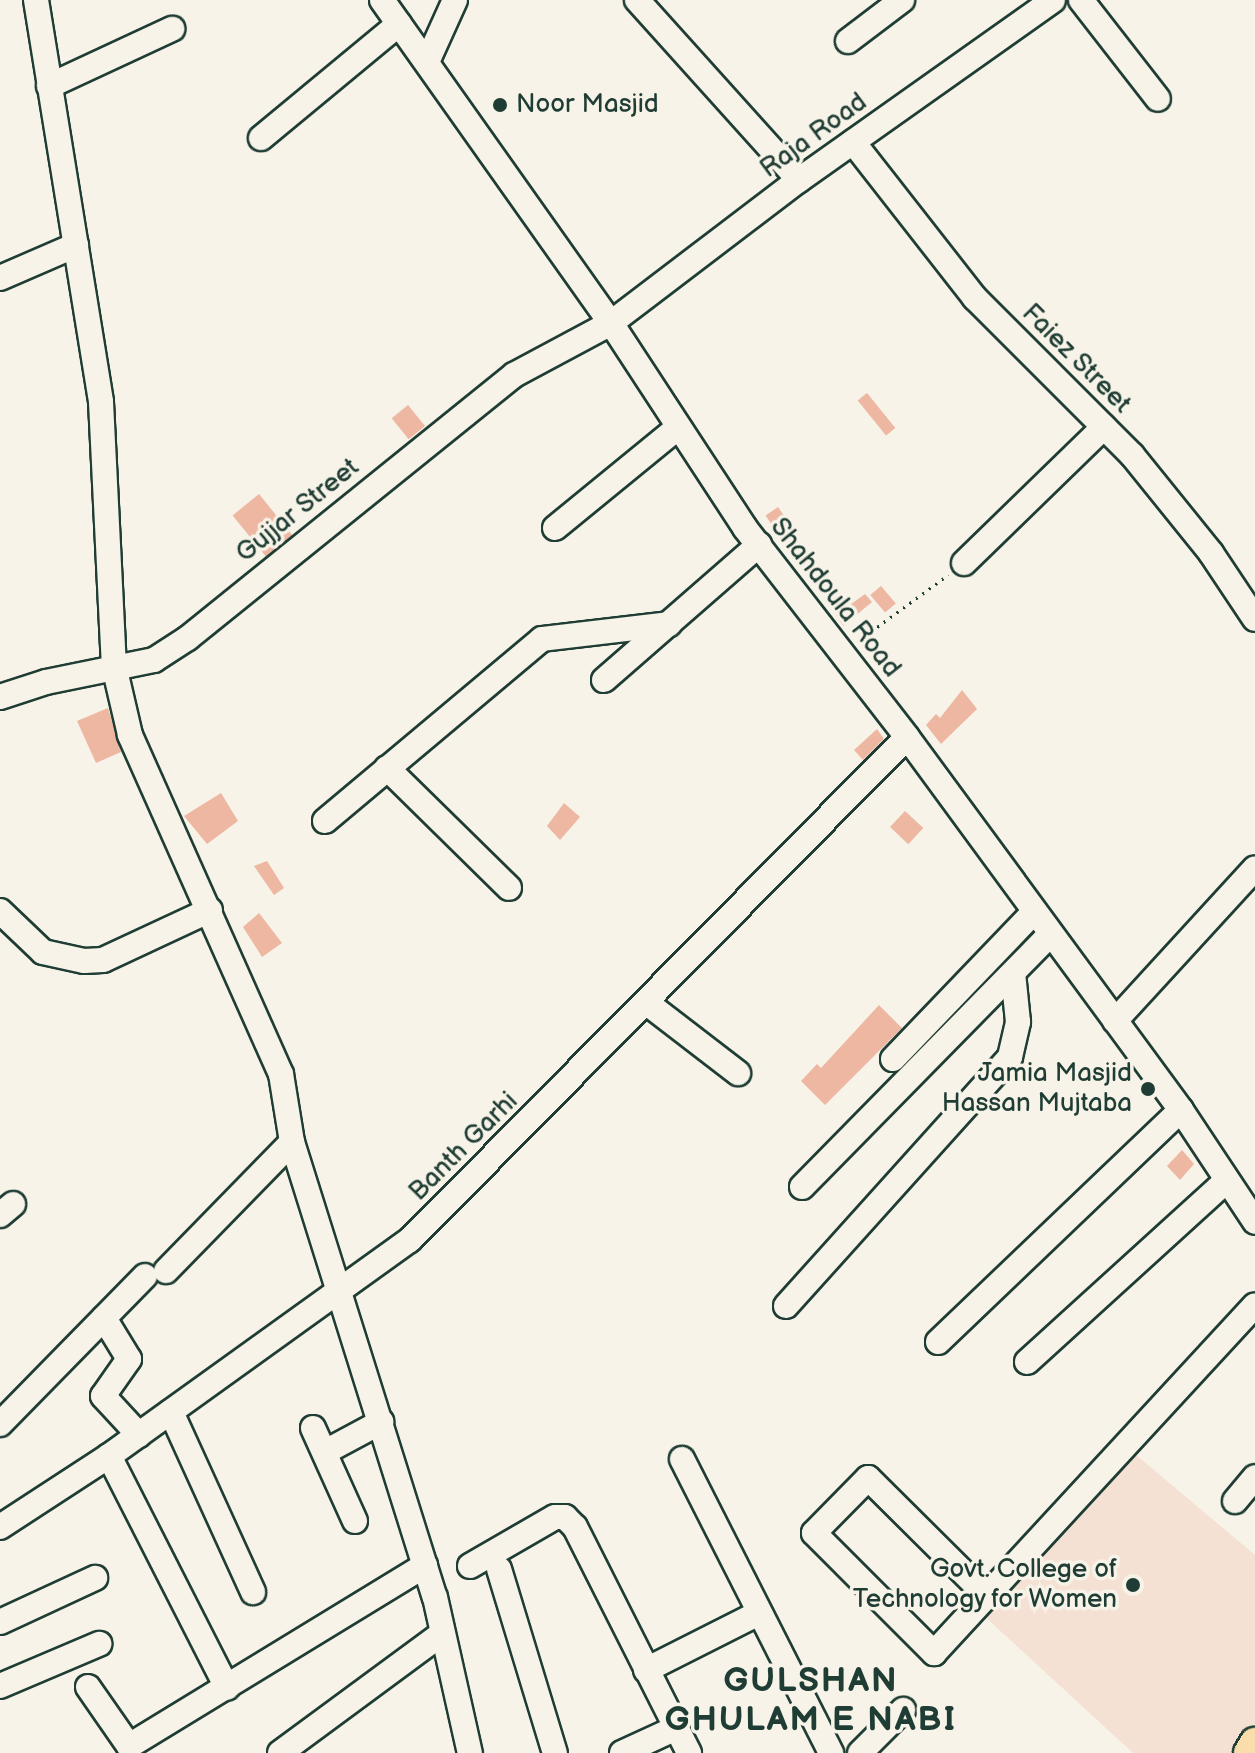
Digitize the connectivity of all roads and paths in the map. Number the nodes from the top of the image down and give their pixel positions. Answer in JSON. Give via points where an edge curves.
{"nodes":[{"id":1,"x":36,"y":0,"type":"edge"},
{"id":2,"x":382,"y":0,"type":"edge"},
{"id":3,"x":455,"y":0,"type":"edge"},
{"id":4,"x":637,"y":0,"type":"edge"},
{"id":5,"x":902,"y":0,"type":"edge"},
{"id":6,"x":1053,"y":0,"type":"edge"},
{"id":7,"x":1081,"y":0,"type":"edge"},
{"id":8,"x":399,"y":24,"type":"junction"},
{"id":9,"x":172,"y":29,"type":"dead end"},
{"id":10,"x":848,"y":41,"type":"dead end"},
{"id":11,"x":427,"y":62,"type":"junction"},
{"id":12,"x":49,"y":86,"type":"junction"},
{"id":13,"x":1158,"y":99,"type":"dead end"},
{"id":14,"x":261,"y":138,"type":"dead end"},
{"id":15,"x":853,"y":142,"type":"junction"},
{"id":16,"x":799,"y":180,"type":"junction"},
{"id":17,"x":76,"y":245,"type":"junction"},
{"id":18,"x":0,"y":278,"type":"edge"},
{"id":19,"x":611,"y":323,"type":"junction"},
{"id":20,"x":1104,"y":427,"type":"junction"},
{"id":21,"x":677,"y":428,"type":"junction"},
{"id":22,"x":555,"y":528,"type":"dead end"},
{"id":23,"x":759,"y":545,"type":"junction"},
{"id":24,"x":964,"y":563,"type":"joint"},
{"id":25,"x":1255,"y":619,"type":"edge"},
{"id":26,"x":669,"y":624,"type":"junction"},
{"id":27,"x":844,"y":655,"type":"junction"},
{"id":28,"x":114,"y":666,"type":"junction"},
{"id":29,"x":604,"y":680,"type":"dead end"},
{"id":30,"x":0,"y":697,"type":"edge"},
{"id":31,"x":907,"y":737,"type":"junction"},
{"id":32,"x":387,"y":768,"type":"junction"},
{"id":33,"x":325,"y":821,"type":"dead end"},
{"id":34,"x":1255,"y":868,"type":"edge"},
{"id":35,"x":509,"y":888,"type":"dead end"},
{"id":36,"x":210,"y":910,"type":"junction"},
{"id":37,"x":0,"y":911,"type":"edge"},
{"id":38,"x":1034,"y":912,"type":"junction"},
{"id":39,"x":1050,"y":935,"type":"junction"},
{"id":40,"x":1013,"y":973,"type":"junction"},
{"id":41,"x":647,"y":1003,"type":"junction"},
{"id":42,"x":1115,"y":1021,"type":"junction"},
{"id":43,"x":893,"y":1059,"type":"dead end"},
{"id":44,"x":738,"y":1073,"type":"dead end"},
{"id":45,"x":1181,"y":1110,"type":"junction"},
{"id":46,"x":292,"y":1142,"type":"junction"},
{"id":47,"x":1227,"y":1180,"type":"junction"},
{"id":48,"x":802,"y":1187,"type":"dead end"},
{"id":49,"x":1253,"y":1215,"type":"edge"},
{"id":50,"x":340,"y":1291,"type":"junction"},
{"id":51,"x":1255,"y":1305,"type":"edge"},
{"id":52,"x":786,"y":1306,"type":"dead end"},
{"id":53,"x":104,"y":1318,"type":"junction"},
{"id":54,"x":938,"y":1342,"type":"dead end"},
{"id":55,"x":1027,"y":1362,"type":"dead end"},
{"id":56,"x":171,"y":1412,"type":"junction"},
{"id":57,"x":381,"y":1422,"type":"junction"},
{"id":58,"x":0,"y":1424,"type":"edge"},
{"id":59,"x":313,"y":1428,"type":"dead end"},
{"id":60,"x":139,"y":1435,"type":"junction"},
{"id":61,"x":325,"y":1452,"type":"junction"},
{"id":62,"x":109,"y":1456,"type":"junction"},
{"id":63,"x":682,"y":1459,"type":"dead end"},
{"id":64,"x":1255,"y":1477,"type":"edge"},
{"id":65,"x":1235,"y":1501,"type":"dead end"},
{"id":66,"x":355,"y":1521,"type":"dead end"},
{"id":67,"x":0,"y":1527,"type":"edge"},
{"id":68,"x":425,"y":1565,"type":"junction"},
{"id":69,"x":470,"y":1566,"type":"dead end"},
{"id":70,"x":499,"y":1569,"type":"dead end"},
{"id":71,"x":95,"y":1578,"type":"dead end"},
{"id":72,"x":253,"y":1592,"type":"dead end"},
{"id":73,"x":986,"y":1595,"type":"junction"},
{"id":74,"x":759,"y":1613,"type":"junction"},
{"id":75,"x":0,"y":1622,"type":"edge"},
{"id":76,"x":443,"y":1633,"type":"junction"},
{"id":77,"x":99,"y":1644,"type":"dead end"},
{"id":78,"x":646,"y":1670,"type":"junction"},
{"id":79,"x":0,"y":1686,"type":"edge"},
{"id":80,"x":88,"y":1687,"type":"dead end"},
{"id":81,"x":227,"y":1688,"type":"junction"},
{"id":82,"x":903,"y":1710,"type":"dead end"},
{"id":83,"x":676,"y":1728,"type":"junction"},
{"id":84,"x":1255,"y":1743,"type":"edge"},
{"id":85,"x":123,"y":1749,"type":"edge"},
{"id":86,"x":280,"y":1753,"type":"edge"},
{"id":87,"x":470,"y":1753,"type":"edge"},
{"id":88,"x":555,"y":1753,"type":"edge"},
{"id":89,"x":622,"y":1753,"type":"edge"},
{"id":90,"x":689,"y":1753,"type":"edge"},
{"id":91,"x":831,"y":1753,"type":"edge"},
{"id":92,"x":860,"y":1753,"type":"edge"},
{"id":93,"x":1249,"y":1753,"type":"edge"}],
"edges":[{"from":1,"to":12,"type":"street"},
{"from":2,"to":8,"type":"street","name":"Shahdoula Road"},
{"from":3,"to":11,"type":"street"},
{"from":4,"to":16,"type":"street"},
{"from":5,"to":10,"type":"street"},
{"from":6,"to":15,"type":"street","name":"Raja Road"},
{"from":7,"to":13,"type":"street"},
{"from":8,"to":11,"type":"street","name":"Shahdoula Road"},
{"from":8,"to":14,"type":"street"},
{"from":9,"to":12,"type":"street"},
{"from":11,"to":19,"type":"street","name":"Shahdoula Road"},
{"from":12,"to":17,"type":"street"},
{"from":15,"to":16,"type":"street","name":"Raja Road"},
{"from":15,"to":20,"type":"street","name":"Faiez Street","via":[[975,298]]},
{"from":16,"to":19,"type":"street","name":"Raja Road"},
{"from":17,"to":18,"type":"street"},
{"from":17,"to":28,"type":"street","via":[[101,402]]},
{"from":19,"to":21,"type":"street","name":"Shahdoula Road"},
{"from":19,"to":28,"type":"street","name":"Gujjar Street","via":[[514,375],[188,638],[154,660]]},
{"from":20,"to":24,"type":"street"},
{"from":20,"to":25,"type":"street","name":"Faiez Street","via":[[1211,553]]},
{"from":21,"to":22,"type":"street"},
{"from":21,"to":23,"type":"street","name":"Shahdoula Road"},
{"from":23,"to":26,"type":"street"},
{"from":23,"to":27,"type":"street","name":"Shahdoula Road"},
{"from":24,"to":27,"type":"path","via":[[879,622]]},
{"from":26,"to":29,"type":"street"},
{"from":26,"to":32,"type":"street","via":[[542,639]]},
{"from":27,"to":31,"type":"street","name":"Shahdoula Road"},
{"from":28,"to":30,"type":"street","name":"Gujjar Street"},
{"from":28,"to":36,"type":"street","via":[[130,735]]},
{"from":31,"to":38,"type":"street","name":"Shahdoula Road"},
{"from":31,"to":41,"type":"street","name":"Banth Garhi"},
{"from":32,"to":33,"type":"street"},
{"from":32,"to":35,"type":"street"},
{"from":34,"to":42,"type":"street"},
{"from":36,"to":37,"type":"street","via":[[103,960],[84,961],[43,952]]},
{"from":36,"to":46,"type":"street","via":[[269,1038]]},
{"from":38,"to":39,"type":"street","name":"Shahdoula Road"},
{"from":38,"to":43,"type":"street"},
{"from":39,"to":40,"type":"street"},
{"from":39,"to":42,"type":"street","name":"Shahdoula Road"},
{"from":40,"to":48,"type":"street"},
{"from":40,"to":52,"type":"street","via":[[1018,1022],[1010,1057]]},
{"from":41,"to":44,"type":"street"},
{"from":41,"to":50,"type":"street","name":"Banth Garhi","via":[[410,1240]]},
{"from":42,"to":45,"type":"street","name":"Shahdoula Road"},
{"from":45,"to":47,"type":"street","name":"Shahdoula Road"},
{"from":45,"to":54,"type":"street"},
{"from":46,"to":50,"type":"street"},
{"from":46,"to":53,"type":"street"},
{"from":47,"to":49,"type":"street","name":"Shahdoula Road"},
{"from":47,"to":55,"type":"street"},
{"from":50,"to":56,"type":"street","name":"Banth Garhi"},
{"from":50,"to":57,"type":"street"},
{"from":51,"to":73,"type":"street"},
{"from":53,"to":58,"type":"street"},
{"from":53,"to":60,"type":"street","via":[[129,1359],[103,1396]]},
{"from":56,"to":60,"type":"street","name":"Banth Garhi"},
{"from":56,"to":72,"type":"street"},
{"from":57,"to":61,"type":"street"},
{"from":57,"to":68,"type":"street"},
{"from":59,"to":61,"type":"street"},
{"from":60,"to":62,"type":"street","name":"Banth Garhi"},
{"from":61,"to":66,"type":"street"},
{"from":62,"to":67,"type":"street","name":"Banth Garhi"},
{"from":62,"to":81,"type":"street"},
{"from":63,"to":74,"type":"street"},
{"from":64,"to":65,"type":"street"},
{"from":68,"to":76,"type":"street"},
{"from":68,"to":81,"type":"street"},
{"from":69,"to":78,"type":"street","via":[[555,1517],[565,1517],[575,1527]]},
{"from":70,"to":88,"type":"street"},
{"from":71,"to":75,"type":"street"},
{"from":73,"to":73,"type":"street","via":[[868,1478],[814,1533],[934,1653]]},
{"from":74,"to":78,"type":"street"},
{"from":74,"to":91,"type":"street"},
{"from":76,"to":86,"type":"street"},
{"from":76,"to":87,"type":"street"},
{"from":77,"to":79,"type":"street"},
{"from":78,"to":83,"type":"street"},
{"from":80,"to":85,"type":"street"},
{"from":81,"to":85,"type":"street"},
{"from":82,"to":92,"type":"street"},
{"from":83,"to":89,"type":"street"},
{"from":83,"to":90,"type":"street"},
{"from":84,"to":93,"type":"main road"}]}
